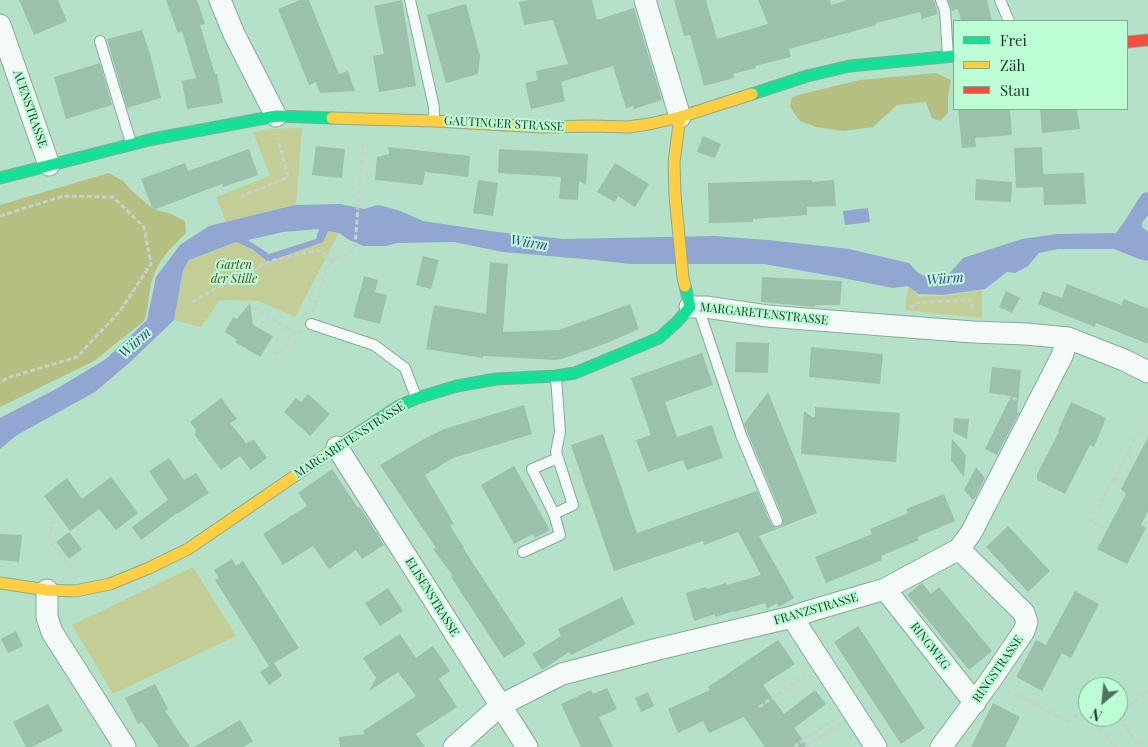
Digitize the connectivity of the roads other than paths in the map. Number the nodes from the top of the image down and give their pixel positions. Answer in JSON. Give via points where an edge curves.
{"nodes":[{"id":1,"x":220,"y":0,"type":"edge"},
{"id":2,"x":410,"y":0,"type":"edge"},
{"id":3,"x":646,"y":0,"type":"edge"},
{"id":4,"x":941,"y":0,"type":"edge"},
{"id":5,"x":1000,"y":0,"type":"edge"},
{"id":6,"x":1009,"y":20,"type":"edge"},
{"id":7,"x":0,"y":25,"type":"edge"},
{"id":8,"x":1148,"y":40,"type":"edge"},
{"id":9,"x":100,"y":42,"type":"dead end"},
{"id":10,"x":1128,"y":42,"type":"edge"},
{"id":11,"x":951,"y":56,"type":"edge"},
{"id":12,"x":276,"y":116,"type":"junction"},
{"id":13,"x":680,"y":117,"type":"junction"},
{"id":14,"x":434,"y":121,"type":"junction"},
{"id":15,"x":132,"y":144,"type":"junction"},
{"id":16,"x":49,"y":165,"type":"junction"},
{"id":17,"x":0,"y":178,"type":"edge"},
{"id":18,"x":694,"y":307,"type":"junction"},
{"id":19,"x":311,"y":324,"type":"road end"},
{"id":20,"x":1068,"y":338,"type":"junction"},
{"id":21,"x":1148,"y":372,"type":"edge"},
{"id":22,"x":556,"y":376,"type":"junction"},
{"id":23,"x":417,"y":398,"type":"junction"},
{"id":24,"x":337,"y":447,"type":"junction"},
{"id":25,"x":558,"y":458,"type":"junction"},
{"id":26,"x":554,"y":514,"type":"junction"},
{"id":27,"x":777,"y":521,"type":"dead end"},
{"id":28,"x":959,"y":549,"type":"junction"},
{"id":29,"x":523,"y":552,"type":"dead end"},
{"id":30,"x":0,"y":583,"type":"edge"},
{"id":31,"x":885,"y":589,"type":"junction"},
{"id":32,"x":47,"y":590,"type":"junction"},
{"id":33,"x":792,"y":617,"type":"junction"},
{"id":34,"x":975,"y":703,"type":"junction"},
{"id":35,"x":501,"y":705,"type":"junction"},
{"id":36,"x":125,"y":747,"type":"edge"},
{"id":37,"x":454,"y":747,"type":"edge"},
{"id":38,"x":527,"y":747,"type":"edge"},
{"id":39,"x":876,"y":747,"type":"edge"},
{"id":40,"x":941,"y":747,"type":"edge"}],
"edges":[{"from":1,"to":12,"type":"street"},
{"from":2,"to":14,"type":"lane","via":[[434,107]]},
{"from":3,"to":13,"type":"street"},
{"from":4,"to":11,"type":"lane"},
{"from":5,"to":6,"type":"lane"},
{"from":7,"to":16,"type":"street","name":"AUENSTRASSE"},
{"from":8,"to":10,"type":"main road"},
{"from":9,"to":15,"type":"lane"},
{"from":11,"to":13,"type":"main road","name":"GAUTINGER STRASSE","via":[[850,66],[807,76]]},
{"from":12,"to":14,"type":"main road","name":"GAUTINGER STRASSE"},
{"from":12,"to":15,"type":"main road","name":"GAUTINGER STRASSE"},
{"from":13,"to":14,"type":"main road","name":"GAUTINGER STRASSE","via":[[628,127],[542,127]]},
{"from":13,"to":18,"type":"main road","via":[[674,162],[675,196],[682,278]]},
{"from":15,"to":16,"type":"main road","name":"GAUTINGER STRASSE"},
{"from":16,"to":17,"type":"main road","name":"GAUTINGER STRASSE"},
{"from":18,"to":20,"type":"street","name":"MARGARETENSTRASSE","via":[[786,318]]},
{"from":18,"to":22,"type":"main road","name":"MARGARETENSTRASSE","via":[[659,338],[575,373]]},
{"from":18,"to":27,"type":"lane"},
{"from":19,"to":23,"type":"lane","via":[[374,344],[405,368]]},
{"from":20,"to":21,"type":"street","name":"MARGARETENSTRASSE"},
{"from":20,"to":28,"type":"street","name":"FRANZSTRASSE","via":[[998,482]]},
{"from":22,"to":23,"type":"main road","name":"MARGARETENSTRASSE","via":[[496,378]]},
{"from":22,"to":25,"type":"lane","via":[[560,432]]},
{"from":23,"to":24,"type":"main road","name":"MARGARETENSTRASSE","via":[[388,412]]},
{"from":24,"to":32,"type":"main road","name":"MARGARETENSTRASSE","via":[[183,552],[110,584],[75,591]]},
{"from":24,"to":35,"type":"street","name":"ELISENSTRASSE"},
{"from":25,"to":26,"type":"lane","via":[[573,505]]},
{"from":25,"to":26,"type":"lane","via":[[532,470]]},
{"from":26,"to":29,"type":"lane","via":[[560,535]]},
{"from":28,"to":31,"type":"street","name":"FRANZSTRASSE"},
{"from":28,"to":34,"type":"street","name":"RINGSTRASSE","via":[[1024,613],[1027,622]]},
{"from":30,"to":32,"type":"main road","name":"MARGARETENSTRASSE"},
{"from":31,"to":33,"type":"street","name":"FRANZSTRASSE"},
{"from":31,"to":34,"type":"street","name":"RINGWEG"},
{"from":32,"to":36,"type":"street","via":[[47,617],[52,632]]},
{"from":33,"to":35,"type":"street","name":"FRANZSTRASSE","via":[[562,674]]},
{"from":33,"to":39,"type":"street"},
{"from":34,"to":40,"type":"street","name":"RINGSTRASSE"},
{"from":35,"to":37,"type":"street","name":"FRANZSTRASSE"},
{"from":35,"to":38,"type":"street","name":"ELISENSTRASSE"}]}
